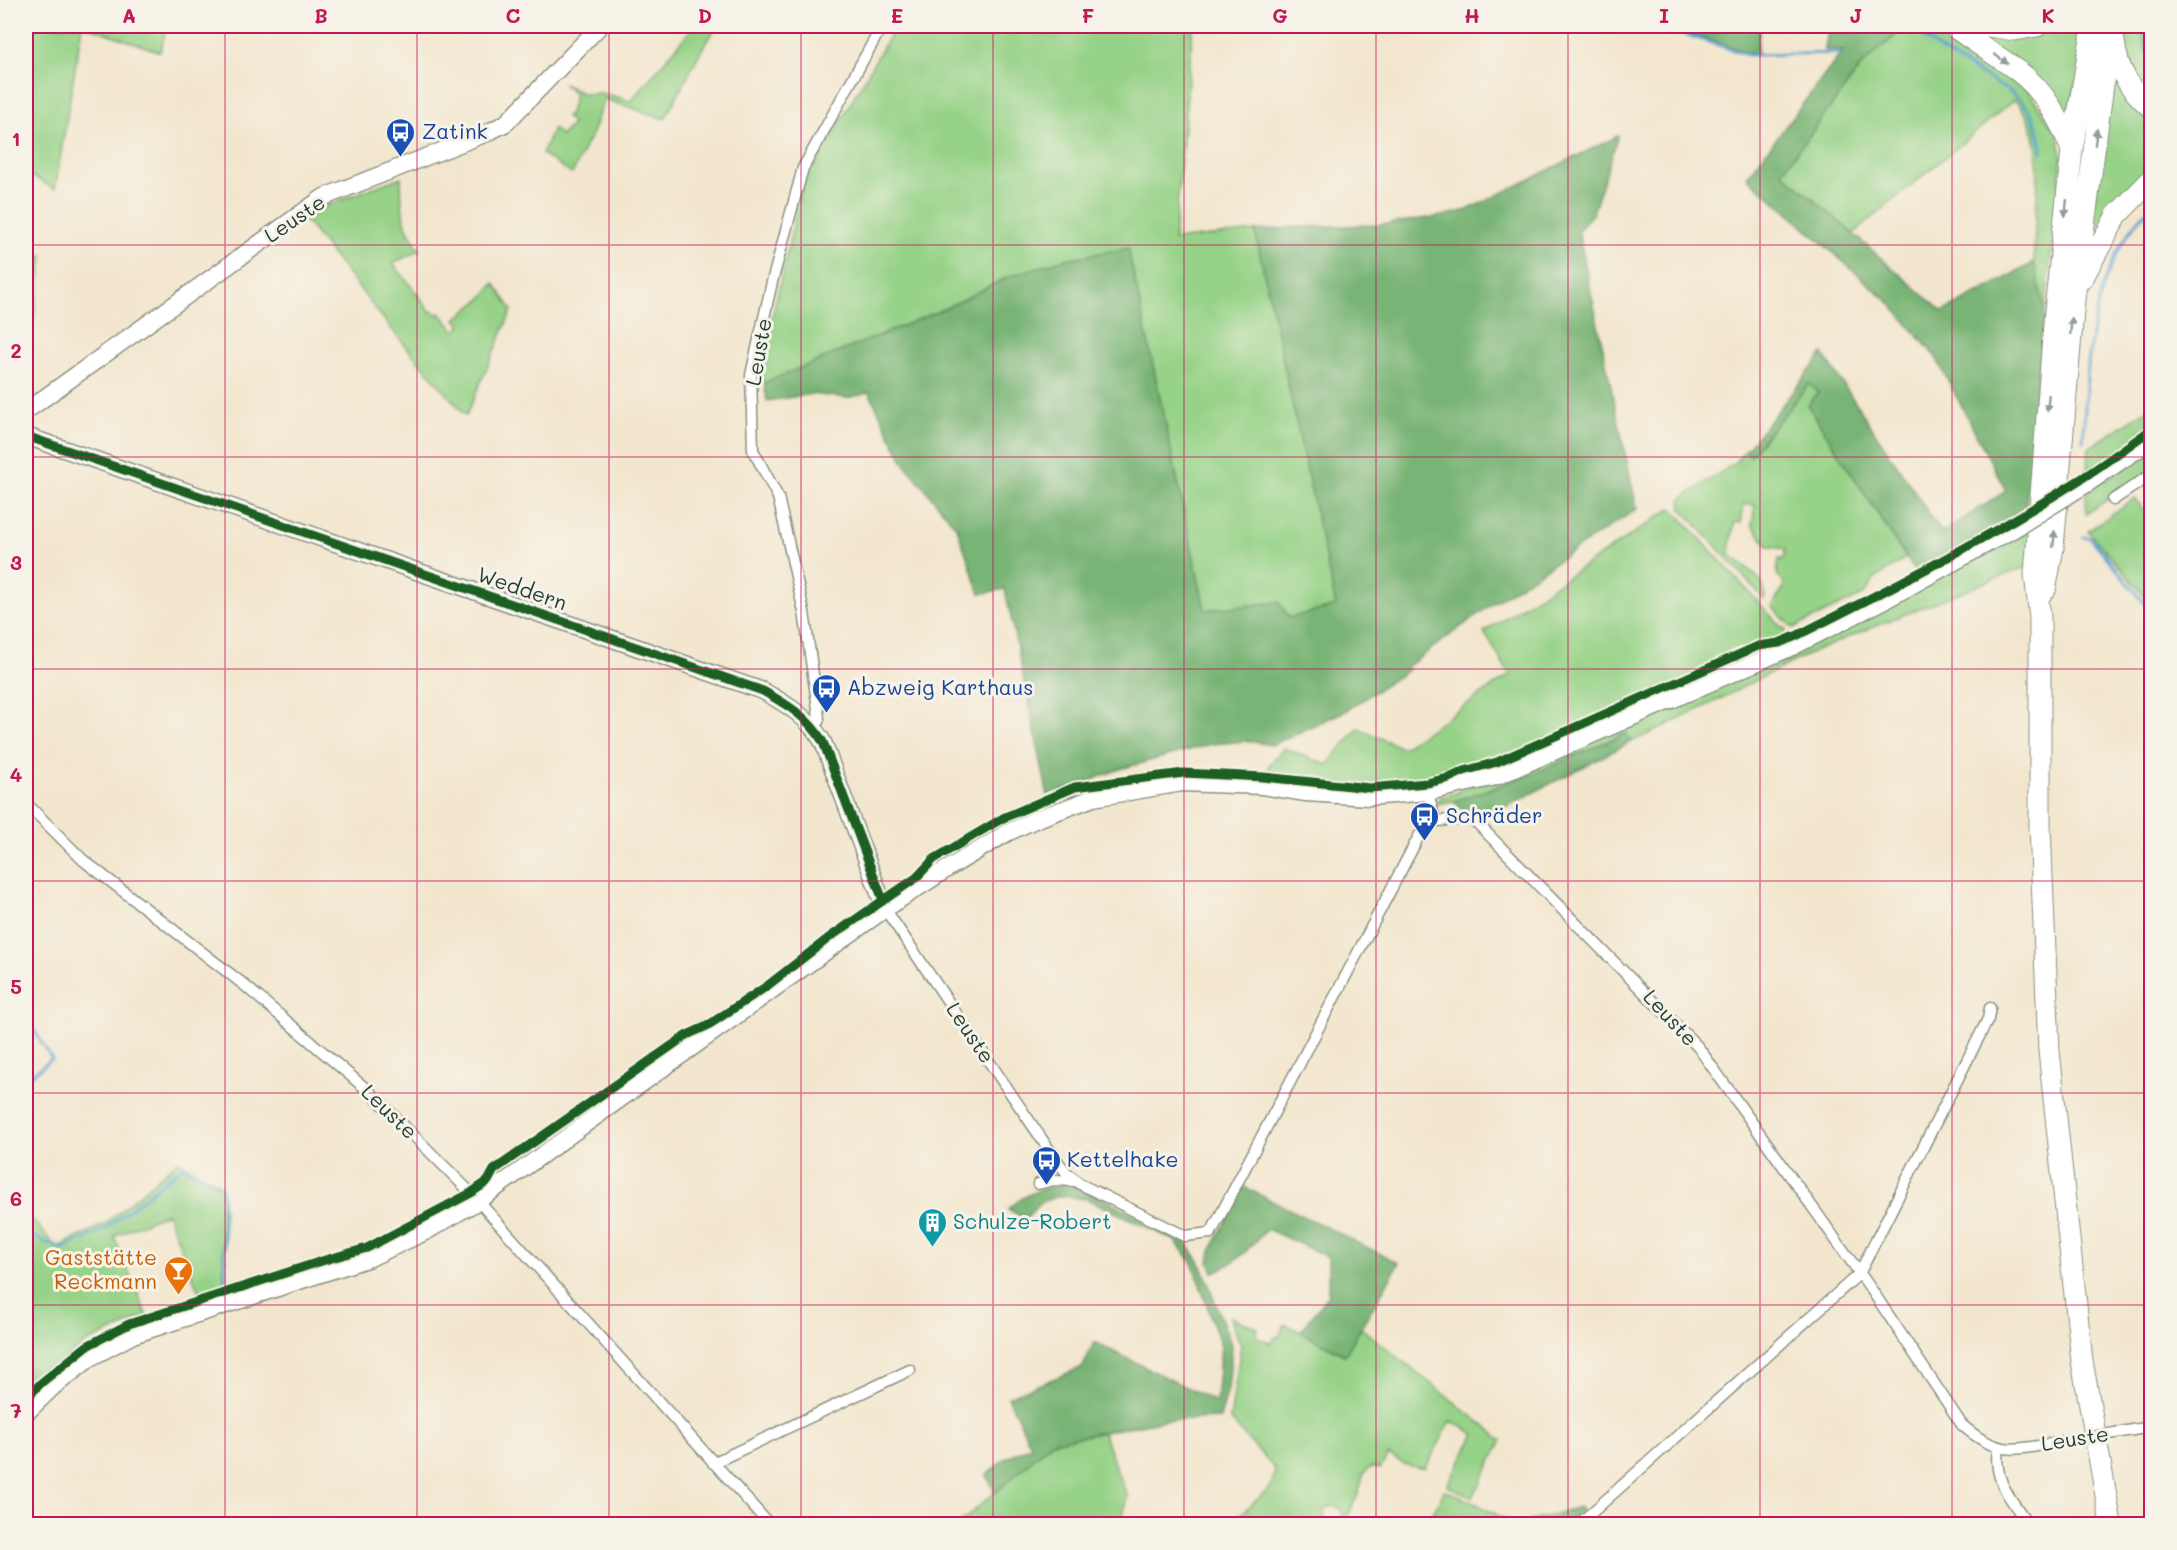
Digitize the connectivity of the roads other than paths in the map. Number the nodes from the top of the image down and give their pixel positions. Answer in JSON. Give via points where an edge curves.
{"nodes":[{"id":1,"x":600,"y":26,"type":"edge"},
{"id":2,"x":882,"y":26,"type":"edge"},
{"id":3,"x":1953,"y":26,"type":"edge"},
{"id":4,"x":1989,"y":26,"type":"edge"},
{"id":5,"x":2037,"y":26,"type":"edge"},
{"id":6,"x":2093,"y":26,"type":"edge"},
{"id":7,"x":2112,"y":26,"type":"edge"},
{"id":8,"x":2151,"y":108,"type":"edge"},
{"id":9,"x":2072,"y":150,"type":"junction"},
{"id":10,"x":2151,"y":179,"type":"edge"},
{"id":11,"x":2074,"y":299,"type":"junction"},
{"id":12,"x":26,"y":411,"type":"edge"},
{"id":13,"x":26,"y":436,"type":"edge"},
{"id":14,"x":2151,"y":440,"type":"edge"},
{"id":15,"x":2151,"y":474,"type":"edge"},
{"id":16,"x":2113,"y":500,"type":"dead end"},
{"id":17,"x":2040,"y":617,"type":"junction"},
{"id":18,"x":815,"y":729,"type":"junction"},
{"id":19,"x":1428,"y":792,"type":"junction"},
{"id":20,"x":26,"y":802,"type":"edge"},
{"id":21,"x":1435,"y":821,"type":"junction"},
{"id":22,"x":885,"y":909,"type":"junction"},
{"id":23,"x":1990,"y":1008,"type":"dead end"},
{"id":24,"x":1054,"y":1157,"type":"junction"},
{"id":25,"x":1075,"y":1181,"type":"junction"},
{"id":26,"x":478,"y":1201,"type":"junction"},
{"id":27,"x":1859,"y":1274,"type":"junction"},
{"id":28,"x":910,"y":1370,"type":"dead end"},
{"id":29,"x":26,"y":1413,"type":"edge"},
{"id":30,"x":2151,"y":1427,"type":"edge"},
{"id":31,"x":1998,"y":1448,"type":"junction"},
{"id":32,"x":713,"y":1463,"type":"junction"},
{"id":33,"x":769,"y":1524,"type":"edge"},
{"id":34,"x":1579,"y":1524,"type":"edge"},
{"id":35,"x":2028,"y":1524,"type":"edge"},
{"id":36,"x":2111,"y":1524,"type":"edge"}],
"edges":[{"from":1,"to":12,"type":"main road","name":"Leuste","via":[[506,123],[324,197]]},
{"from":2,"to":18,"type":"street","name":"Leuste","via":[[803,168],[751,375],[753,450],[778,497],[799,589],[818,709]]},
{"from":3,"to":9,"type":"highway","one_way":true,"via":[[2036,87]]},
{"from":4,"to":5,"type":"highway","via":[[2014,30]]},
{"from":6,"to":9,"type":"highway"},
{"from":7,"to":8,"type":"highway","via":[[2116,59],[2136,95]]},
{"from":11,"to":7,"type":"highway","one_way":true},
{"from":9,"to":17,"type":"highway","one_way":true,"via":[[2036,551]]},
{"from":10,"to":11,"type":"highway","via":[[2117,215]]},
{"from":17,"to":11,"type":"highway","one_way":true,"via":[[2053,548]]},
{"from":13,"to":18,"type":"main road","name":"Weddern","via":[[763,691],[793,707]]},
{"from":14,"to":19,"type":"main road","bridge":true,"via":[[2014,529],[1843,622],[1496,777]]},
{"from":15,"to":16,"type":"street"},
{"from":17,"to":36,"type":"highway","via":[[2040,826],[2049,1051],[2082,1361]]},
{"from":18,"to":22,"type":"main road","name":"Weddern"},
{"from":19,"to":21,"type":"street"},
{"from":19,"to":22,"type":"main road","via":[[1369,797],[1182,783],[1093,798],[1007,833]]},
{"from":20,"to":26,"type":"street","name":"Leuste","via":[[83,860],[243,984],[372,1094]]},
{"from":21,"to":25,"type":"street","name":"Leuste","via":[[1419,836],[1212,1233],[1185,1236]]},
{"from":21,"to":27,"type":"street","name":"Leuste","via":[[1470,819],[1477,823],[1674,1020],[1698,1047]]},
{"from":22,"to":24,"type":"street","name":"Leuste"},
{"from":22,"to":26,"type":"main road"},
{"from":23,"to":27,"type":"street"},
{"from":24,"to":25,"type":"street","name":"Leuste"},
{"from":24,"to":25,"type":"street","name":"Leuste","via":[[1050,1173],[1042,1182]]},
{"from":26,"to":29,"type":"main road","via":[[370,1258],[134,1335],[93,1357]]},
{"from":26,"to":32,"type":"street","name":"Leuste"},
{"from":27,"to":31,"type":"street","name":"Leuste","via":[[1962,1425]]},
{"from":27,"to":34,"type":"street"},
{"from":28,"to":32,"type":"street"},
{"from":30,"to":31,"type":"street","name":"Leuste","bridge":true,"via":[[2018,1449]]},
{"from":31,"to":35,"type":"street","via":[[1999,1477]]},
{"from":32,"to":33,"type":"street","name":"Leuste"}]}
